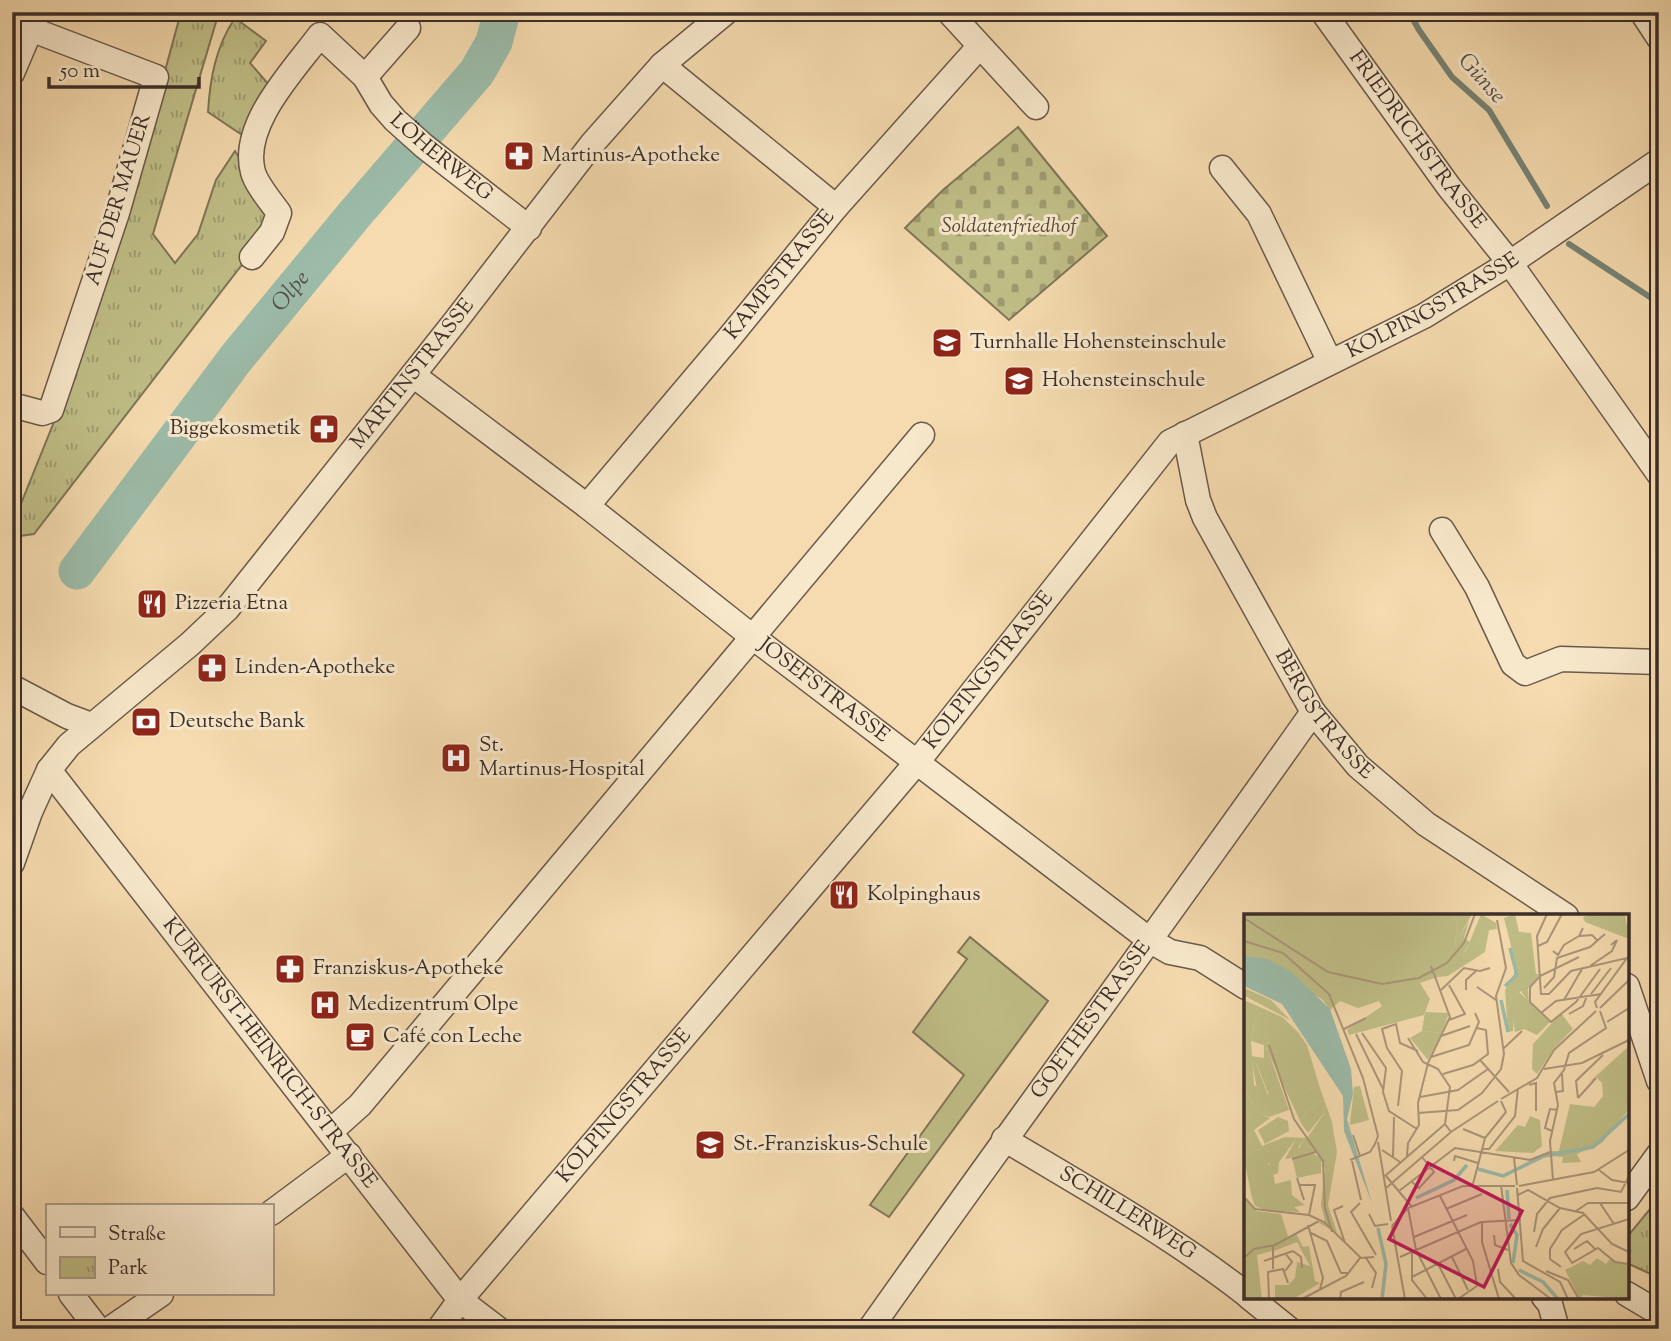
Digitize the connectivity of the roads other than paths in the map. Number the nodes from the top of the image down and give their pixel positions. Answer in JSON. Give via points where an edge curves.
{"nodes":[{"id":1,"x":726,"y":12,"type":"edge"},
{"id":2,"x":948,"y":12,"type":"edge"},
{"id":3,"x":1323,"y":12,"type":"edge"},
{"id":4,"x":1642,"y":12,"type":"edge"},
{"id":5,"x":27,"y":22,"type":"edge"},
{"id":6,"x":408,"y":27,"type":"dead end"},
{"id":7,"x":1659,"y":38,"type":"edge"},
{"id":8,"x":979,"y":47,"type":"junction"},
{"id":9,"x":663,"y":65,"type":"junction"},
{"id":10,"x":12,"y":73,"type":"edge"},
{"id":11,"x":365,"y":77,"type":"junction"},
{"id":12,"x":1036,"y":107,"type":"dead end"},
{"id":13,"x":1659,"y":161,"type":"edge"},
{"id":14,"x":1223,"y":168,"type":"dead end"},
{"id":15,"x":836,"y":207,"type":"junction"},
{"id":16,"x":529,"y":228,"type":"junction"},
{"id":17,"x":252,"y":257,"type":"dead end"},
{"id":18,"x":1510,"y":263,"type":"junction"},
{"id":19,"x":1330,"y":362,"type":"junction"},
{"id":20,"x":413,"y":375,"type":"junction"},
{"id":21,"x":12,"y":405,"type":"edge"},
{"id":22,"x":1185,"y":434,"type":"junction"},
{"id":23,"x":922,"y":435,"type":"dead end"},
{"id":24,"x":1659,"y":474,"type":"edge"},
{"id":25,"x":587,"y":506,"type":"junction"},
{"id":26,"x":1443,"y":530,"type":"dead end"},
{"id":27,"x":754,"y":638,"type":"junction"},
{"id":28,"x":1657,"y":670,"type":"edge"},
{"id":29,"x":12,"y":687,"type":"edge"},
{"id":30,"x":1313,"y":712,"type":"junction"},
{"id":31,"x":91,"y":725,"type":"junction"},
{"id":32,"x":918,"y":761,"type":"junction"},
{"id":33,"x":49,"y":770,"type":"junction"},
{"id":34,"x":12,"y":863,"type":"edge"},
{"id":35,"x":1563,"y":914,"type":"edge"},
{"id":36,"x":1157,"y":931,"type":"junction"},
{"id":37,"x":1244,"y":986,"type":"edge"},
{"id":38,"x":1629,"y":992,"type":"edge"},
{"id":39,"x":1659,"y":1081,"type":"edge"},
{"id":40,"x":331,"y":1131,"type":"junction"},
{"id":41,"x":1004,"y":1139,"type":"junction"},
{"id":42,"x":1659,"y":1154,"type":"edge"},
{"id":43,"x":349,"y":1155,"type":"junction"},
{"id":44,"x":1629,"y":1195,"type":"edge"},
{"id":45,"x":273,"y":1212,"type":"edge"},
{"id":46,"x":12,"y":1216,"type":"edge"},
{"id":47,"x":46,"y":1261,"type":"edge"},
{"id":48,"x":1244,"y":1293,"type":"edge"},
{"id":49,"x":1629,"y":1295,"type":"edge"},
{"id":50,"x":73,"y":1296,"type":"edge"},
{"id":51,"x":158,"y":1296,"type":"edge"},
{"id":52,"x":1252,"y":1299,"type":"edge"},
{"id":53,"x":1550,"y":1299,"type":"edge"},
{"id":54,"x":460,"y":1300,"type":"junction"},
{"id":55,"x":1659,"y":1313,"type":"edge"},
{"id":56,"x":98,"y":1329,"type":"edge"},
{"id":57,"x":110,"y":1329,"type":"edge"},
{"id":58,"x":439,"y":1329,"type":"edge"},
{"id":59,"x":498,"y":1329,"type":"edge"},
{"id":60,"x":870,"y":1329,"type":"edge"},
{"id":61,"x":1289,"y":1329,"type":"edge"},
{"id":62,"x":1557,"y":1329,"type":"edge"}],
"edges":[{"from":1,"to":9,"type":"street","name":"MARTINSTRASSE"},
{"from":2,"to":8,"type":"street"},
{"from":3,"to":18,"type":"street","name":"FRIEDRICHSTRASSE","via":[[1449,187]]},
{"from":4,"to":7,"type":"street"},
{"from":5,"to":10,"type":"street"},
{"from":5,"to":21,"type":"street","name":"AUF DER MAUER","via":[[156,77],[117,213],[51,410]]},
{"from":6,"to":11,"type":"street"},
{"from":8,"to":12,"type":"street"},
{"from":8,"to":15,"type":"street","name":"KAMPSTRASSE"},
{"from":9,"to":15,"type":"street"},
{"from":9,"to":16,"type":"street","name":"MARTINSTRASSE","via":[[592,144]]},
{"from":11,"to":16,"type":"street","name":"LÖHERWEG","via":[[380,104],[418,140]]},
{"from":11,"to":17,"type":"street","name":"LÖHERWEG","via":[[320,35],[269,101],[254,135],[253,173],[279,213],[272,232]]},
{"from":13,"to":18,"type":"street","name":"KOLPINGSTRASSE"},
{"from":14,"to":19,"type":"street","via":[[1259,214]]},
{"from":15,"to":25,"type":"street","name":"KAMPSTRASSE"},
{"from":16,"to":20,"type":"street","name":"MARTINSTRASSE"},
{"from":18,"to":19,"type":"street","name":"KOLPINGSTRASSE","via":[[1424,316]]},
{"from":18,"to":24,"type":"street","name":"FRIEDRICHSTRASSE"},
{"from":19,"to":22,"type":"street","name":"KOLPINGSTRASSE"},
{"from":20,"to":25,"type":"street","name":"JOSEFSTRASSE"},
{"from":20,"to":31,"type":"street","name":"MARTINSTRASSE","via":[[227,609]]},
{"from":22,"to":30,"type":"street","name":"BERGSTRASSE","via":[[1205,518]]},
{"from":22,"to":32,"type":"street","name":"KOLPINGSTRASSE","via":[[1170,442]]},
{"from":23,"to":27,"type":"street"},
{"from":25,"to":27,"type":"street","name":"JOSEFSTRASSE"},
{"from":26,"to":28,"type":"street","via":[[1478,587],[1513,664],[1525,673],[1561,659]]},
{"from":27,"to":32,"type":"street","name":"JOSEFSTRASSE"},
{"from":27,"to":40,"type":"street","via":[[369,1094]]},
{"from":29,"to":31,"type":"street"},
{"from":30,"to":35,"type":"street","name":"BERGSTRASSE","via":[[1358,766],[1426,824]]},
{"from":30,"to":36,"type":"street","name":"GOETHESTRASSE"},
{"from":31,"to":33,"type":"street","name":"MARTINSTRASSE"},
{"from":32,"to":36,"type":"street","name":"JOSEFSTRASSE"},
{"from":32,"to":54,"type":"street","name":"KOLPINGSTRASSE"},
{"from":33,"to":34,"type":"street","name":"MARTINSTRASSE"},
{"from":33,"to":40,"type":"street","name":"KURFÜRST-HEINRICH-STRASSE"},
{"from":36,"to":37,"type":"street","name":"JOSEFSTRASSE","via":[[1170,952],[1200,958]]},
{"from":36,"to":41,"type":"street","name":"GOETHESTRASSE"},
{"from":38,"to":39,"type":"street"},
{"from":40,"to":43,"type":"street","name":"KURFÜRST-HEINRICH-STRASSE"},
{"from":41,"to":48,"type":"street","name":"SCHILLERWEG","via":[[1139,1220]]},
{"from":41,"to":60,"type":"street","name":"GOETHESTRASSE"},
{"from":42,"to":44,"type":"street"},
{"from":43,"to":45,"type":"street"},
{"from":43,"to":54,"type":"street","name":"KURFÜRST-HEINRICH-STRASSE"},
{"from":46,"to":47,"type":"street"},
{"from":49,"to":55,"type":"street"},
{"from":50,"to":56,"type":"street"},
{"from":51,"to":57,"type":"street"},
{"from":52,"to":61,"type":"street","name":"SCHILLERWEG"},
{"from":53,"to":62,"type":"street"},
{"from":54,"to":58,"type":"street","name":"KOLPINGSTRASSE"},
{"from":54,"to":59,"type":"street","name":"KURFÜRST-HEINRICH-STRASSE"}]}
